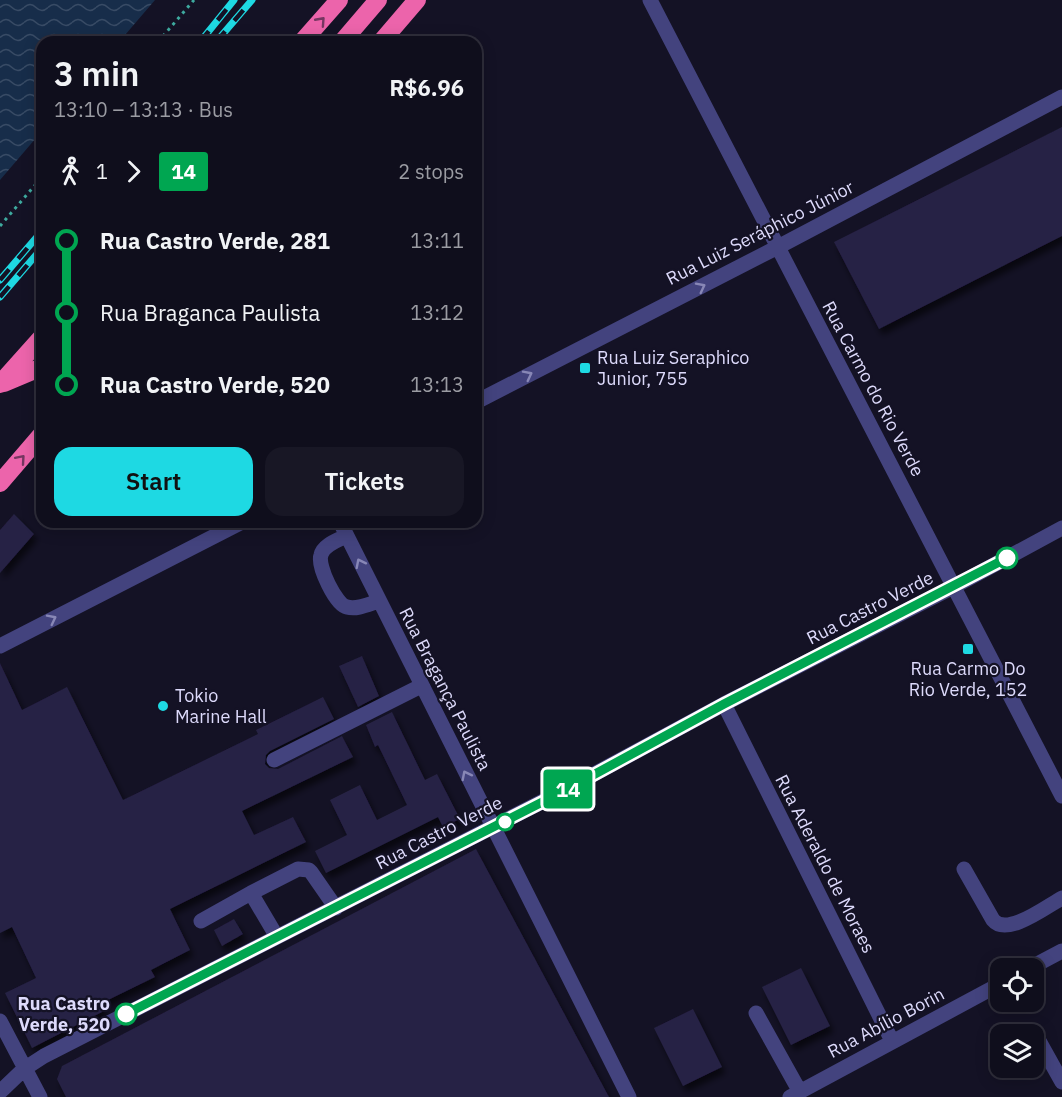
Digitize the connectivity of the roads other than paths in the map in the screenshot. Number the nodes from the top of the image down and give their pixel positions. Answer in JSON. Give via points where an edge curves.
{"nodes":[{"id":1,"x":339,"y":0,"type":"edge"},
{"id":2,"x":378,"y":0,"type":"edge"},
{"id":3,"x":429,"y":0,"type":"edge"},
{"id":4,"x":650,"y":0,"type":"edge"},
{"id":5,"x":412,"y":6,"type":"edge"},
{"id":6,"x":307,"y":36,"type":"edge"},
{"id":7,"x":347,"y":36,"type":"edge"},
{"id":8,"x":386,"y":36,"type":"edge"},
{"id":9,"x":1062,"y":97,"type":"edge"},
{"id":10,"x":777,"y":248,"type":"junction"},
{"id":11,"x":36,"y":344,"type":"edge"},
{"id":12,"x":36,"y":370,"type":"edge"},
{"id":13,"x":0,"y":385,"type":"edge"},
{"id":14,"x":482,"y":399,"type":"edge"},
{"id":15,"x":36,"y":441,"type":"edge"},
{"id":16,"x":0,"y":483,"type":"edge"},
{"id":17,"x":230,"y":528,"type":"edge"},
{"id":18,"x":1062,"y":528,"type":"edge"},
{"id":19,"x":343,"y":529,"type":"edge"},
{"id":20,"x":955,"y":586,"type":"junction"},
{"id":21,"x":379,"y":601,"type":"junction"},
{"id":22,"x":0,"y":646,"type":"edge"},
{"id":23,"x":421,"y":686,"type":"junction"},
{"id":24,"x":724,"y":704,"type":"junction"},
{"id":25,"x":274,"y":760,"type":"dead end"},
{"id":26,"x":1062,"y":796,"type":"edge"},
{"id":27,"x":493,"y":828,"type":"junction"},
{"id":28,"x":964,"y":869,"type":"dead end"},
{"id":29,"x":251,"y":893,"type":"junction"},
{"id":30,"x":1062,"y":898,"type":"edge"},
{"id":31,"x":336,"y":908,"type":"junction"},
{"id":32,"x":201,"y":921,"type":"dead end"},
{"id":33,"x":277,"y":937,"type":"junction"},
{"id":34,"x":1062,"y":951,"type":"edge"},
{"id":35,"x":1044,"y":961,"type":"edge"},
{"id":36,"x":990,"y":989,"type":"edge"},
{"id":37,"x":756,"y":1013,"type":"dead end"},
{"id":38,"x":0,"y":1021,"type":"edge"},
{"id":39,"x":892,"y":1041,"type":"junction"},
{"id":40,"x":1044,"y":1050,"type":"edge"},
{"id":41,"x":24,"y":1069,"type":"junction"},
{"id":42,"x":1062,"y":1082,"type":"edge"},
{"id":43,"x":0,"y":1092,"type":"edge"},
{"id":44,"x":795,"y":1094,"type":"edge"},
{"id":45,"x":40,"y":1097,"type":"edge"},
{"id":46,"x":629,"y":1097,"type":"edge"}],
"edges":[{"from":6,"to":1,"type":"highway","one_way":true},
{"from":2,"to":7,"type":"highway"},
{"from":3,"to":5,"type":"street"},
{"from":4,"to":10,"type":"street","name":"Rua Carmo do Rio Verde"},
{"from":5,"to":8,"type":"highway"},
{"from":9,"to":10,"type":"street","name":"Rua Luiz Seráphico Júnior"},
{"from":14,"to":10,"type":"street","name":"Rua Luiz Seráphico Júnior","one_way":true},
{"from":10,"to":20,"type":"street","name":"Rua Carmo do Rio Verde"},
{"from":11,"to":13,"type":"highway"},
{"from":12,"to":13,"type":"highway"},
{"from":16,"to":15,"type":"highway","one_way":true},
{"from":22,"to":17,"type":"street","one_way":true},
{"from":18,"to":20,"type":"street","name":"Rua Castro Verde"},
{"from":21,"to":19,"type":"street","name":"Rua Bragança Paulista","one_way":true},
{"from":19,"to":21,"type":"street","via":[[320,555],[320,565],[337,602],[354,608]]},
{"from":20,"to":24,"type":"street","name":"Rua Castro Verde"},
{"from":20,"to":26,"type":"street","name":"Rua Carmo do Rio Verde"},
{"from":21,"to":23,"type":"street","name":"Rua Bragança Paulista"},
{"from":23,"to":25,"type":"street"},
{"from":27,"to":23,"type":"street","name":"Rua Bragança Paulista","one_way":true},
{"from":24,"to":27,"type":"street","name":"Rua Castro Verde"},
{"from":24,"to":39,"type":"street","name":"Rua Aderaldo de Moraes"},
{"from":27,"to":31,"type":"street","name":"Rua Castro Verde"},
{"from":27,"to":46,"type":"street","name":"Rua Bragança Paulista"},
{"from":28,"to":30,"type":"street","via":[[996,924],[1014,925]]},
{"from":29,"to":31,"type":"street","via":[[305,869]]},
{"from":29,"to":32,"type":"street"},
{"from":29,"to":33,"type":"street"},
{"from":31,"to":33,"type":"street","name":"Rua Castro Verde"},
{"from":33,"to":41,"type":"street","name":"Rua Castro Verde"},
{"from":34,"to":35,"type":"street"},
{"from":36,"to":39,"type":"street","name":"Rua Abílio Borin"},
{"from":37,"to":44,"type":"street"},
{"from":38,"to":41,"type":"street"},
{"from":39,"to":44,"type":"street","name":"Rua Abílio Borin"},
{"from":40,"to":42,"type":"street"},
{"from":41,"to":43,"type":"street","name":"Rua Castro Verde"},
{"from":41,"to":45,"type":"street"}]}
